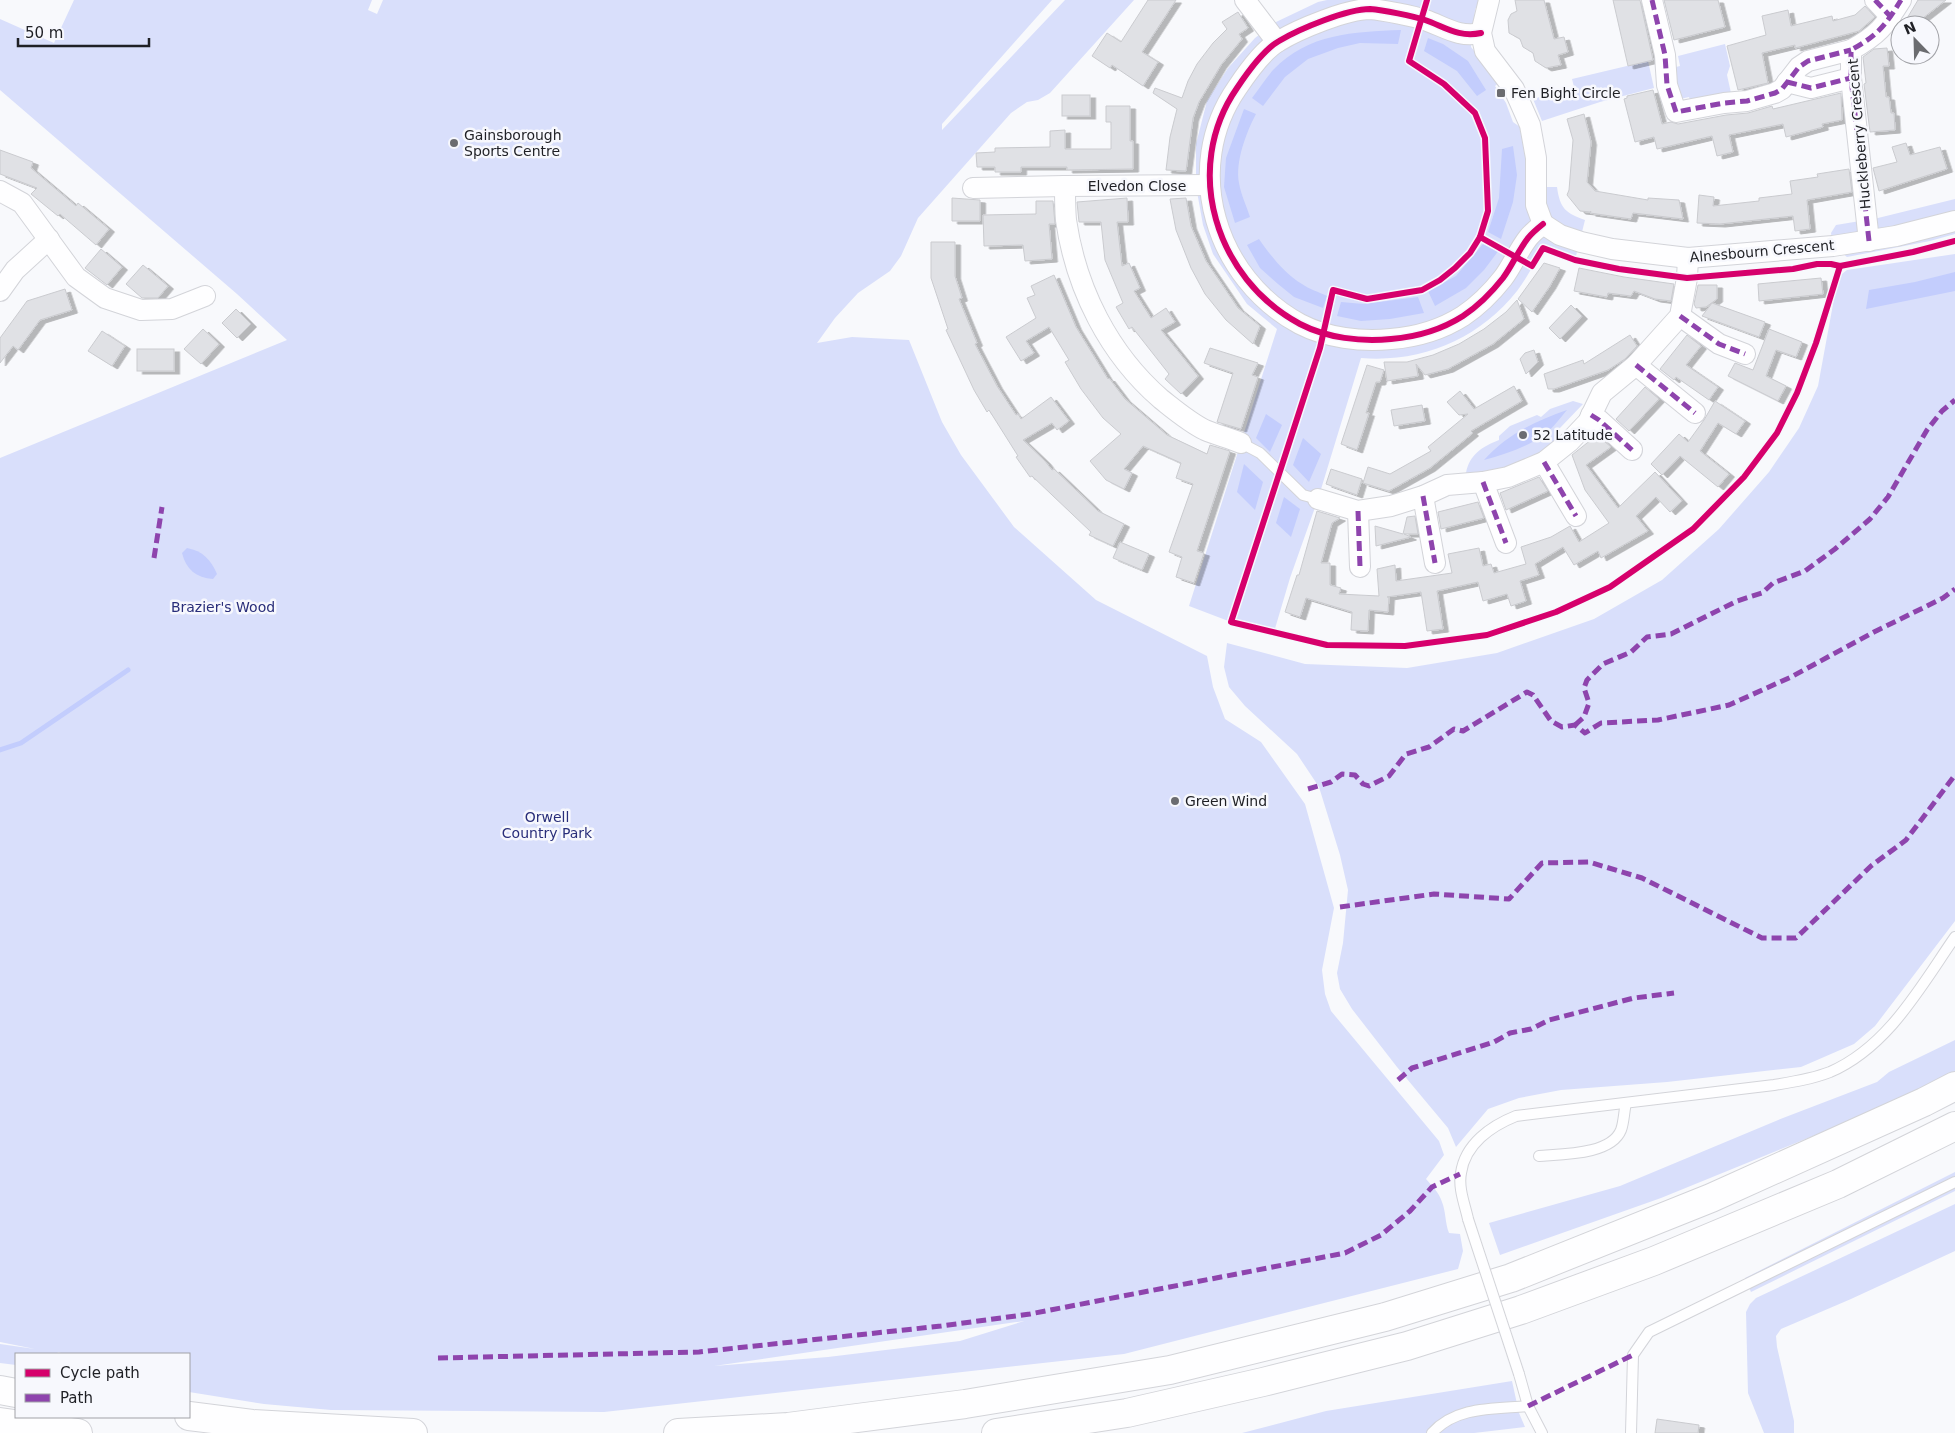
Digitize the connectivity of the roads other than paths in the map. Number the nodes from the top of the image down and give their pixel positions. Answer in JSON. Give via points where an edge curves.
{"nodes":[{"id":1,"x":1245,"y":0,"type":"edge"},
{"id":2,"x":1489,"y":0,"type":"edge"},
{"id":3,"x":1652,"y":0,"type":"edge"},
{"id":4,"x":1874,"y":0,"type":"edge"},
{"id":5,"x":1370,"y":5,"type":"edge"},
{"id":6,"x":1896,"y":8,"type":"edge"},
{"id":7,"x":1481,"y":33,"type":"junction"},
{"id":8,"x":1277,"y":42,"type":"junction"},
{"id":9,"x":1851,"y":50,"type":"junction"},
{"id":10,"x":1851,"y":78,"type":"junction"},
{"id":11,"x":1787,"y":82,"type":"junction"},
{"id":12,"x":1210,"y":185,"type":"junction"},
{"id":13,"x":1065,"y":186,"type":"junction"},
{"id":14,"x":973,"y":188,"type":"dead end"},
{"id":15,"x":0,"y":191,"type":"edge"},
{"id":16,"x":1955,"y":221,"type":"edge"},
{"id":17,"x":1543,"y":224,"type":"junction"},
{"id":18,"x":49,"y":239,"type":"junction"},
{"id":19,"x":1869,"y":241,"type":"junction"},
{"id":20,"x":1688,"y":258,"type":"junction"},
{"id":21,"x":0,"y":291,"type":"edge"},
{"id":22,"x":206,"y":296,"type":"dead end"},
{"id":23,"x":1680,"y":316,"type":"junction"},
{"id":24,"x":1745,"y":354,"type":"dead end"},
{"id":25,"x":1636,"y":366,"type":"junction"},
{"id":26,"x":1695,"y":412,"type":"dead end"},
{"id":27,"x":1591,"y":415,"type":"junction"},
{"id":28,"x":1241,"y":443,"type":"joint"},
{"id":29,"x":1632,"y":450,"type":"dead end"},
{"id":30,"x":1544,"y":462,"type":"junction"},
{"id":31,"x":1483,"y":482,"type":"junction"},
{"id":32,"x":1422,"y":496,"type":"junction"},
{"id":33,"x":1318,"y":499,"type":"joint"},
{"id":34,"x":1358,"y":511,"type":"junction"},
{"id":35,"x":1576,"y":516,"type":"dead end"},
{"id":36,"x":1506,"y":543,"type":"dead end"},
{"id":37,"x":1435,"y":563,"type":"dead end"},
{"id":38,"x":1360,"y":567,"type":"dead end"},
{"id":39,"x":1955,"y":936,"type":"edge"},
{"id":40,"x":1955,"y":1086,"type":"edge"},
{"id":41,"x":1626,"y":1103,"type":"junction"},
{"id":42,"x":1955,"y":1126,"type":"edge"},
{"id":43,"x":1538,"y":1156,"type":"dead end"},
{"id":44,"x":1955,"y":1182,"type":"edge"},
{"id":45,"x":0,"y":1390,"type":"edge"},
{"id":46,"x":15,"y":1393,"type":"edge"},
{"id":47,"x":1528,"y":1406,"type":"junction"},
{"id":48,"x":1127,"y":1412,"type":"junction"},
{"id":49,"x":190,"y":1416,"type":"edge"},
{"id":50,"x":0,"y":1422,"type":"edge"},
{"id":51,"x":78,"y":1433,"type":"edge"},
{"id":52,"x":413,"y":1433,"type":"edge"},
{"id":53,"x":678,"y":1433,"type":"edge"},
{"id":54,"x":996,"y":1433,"type":"edge"},
{"id":55,"x":1077,"y":1433,"type":"edge"},
{"id":56,"x":1432,"y":1433,"type":"edge"},
{"id":57,"x":1542,"y":1433,"type":"edge"},
{"id":58,"x":1631,"y":1433,"type":"edge"}],
"edges":[{"from":1,"to":8,"type":"street"},
{"from":2,"to":7,"type":"street"},
{"from":3,"to":11,"type":"street","via":[[1676,112],[1775,94]]},
{"from":4,"to":6,"type":"street","name":"Huckleberry Crescent"},
{"from":5,"to":7,"type":"street","via":[[1422,19],[1457,33]]},
{"from":5,"to":8,"type":"street"},
{"from":6,"to":9,"type":"street","name":"Huckleberry Crescent","via":[[1880,31]]},
{"from":7,"to":17,"type":"street","via":[[1485,51],[1514,89],[1530,125],[1536,158],[1536,205]]},
{"from":8,"to":12,"type":"street","via":[[1250,69],[1223,109],[1210,154]]},
{"from":9,"to":10,"type":"street","name":"Huckleberry Crescent"},
{"from":9,"to":11,"type":"street","via":[[1808,61]]},
{"from":10,"to":11,"type":"street","via":[[1811,88]]},
{"from":10,"to":19,"type":"street","name":"Huckleberry Crescent"},
{"from":12,"to":13,"type":"street","name":"Elvedon Close"},
{"from":12,"to":17,"type":"street","via":[[1214,217],[1225,248],[1246,280],[1263,297],[1300,324],[1322,333],[1369,342],[1409,337],[1439,328],[1462,316],[1483,300],[1502,279],[1528,238]]},
{"from":13,"to":14,"type":"street","name":"Elvedon Close"},
{"from":13,"to":28,"type":"street","via":[[1066,220],[1076,264],[1095,313],[1115,348],[1148,387],[1178,413],[1204,429]]},
{"from":15,"to":18,"type":"street","via":[[22,203]]},
{"from":16,"to":19,"type":"street","name":"Alnesbourn Crescent"},
{"from":17,"to":20,"type":"street","name":"Alnesbourn Crescent","via":[[1581,242]]},
{"from":18,"to":21,"type":"street","via":[[15,270]]},
{"from":18,"to":22,"type":"street","via":[[76,277],[105,298],[141,310],[172,309]]},
{"from":19,"to":20,"type":"street","name":"Alnesbourn Crescent"},
{"from":20,"to":23,"type":"street"},
{"from":23,"to":24,"type":"street","via":[[1719,344]]},
{"from":23,"to":25,"type":"street"},
{"from":25,"to":26,"type":"street"},
{"from":25,"to":27,"type":"street","via":[[1602,393]]},
{"from":27,"to":29,"type":"street"},
{"from":27,"to":30,"type":"street","via":[[1569,442]]},
{"from":28,"to":33,"type":"lane","via":[[1260,453],[1303,495]]},
{"from":30,"to":31,"type":"street","via":[[1508,477]]},
{"from":30,"to":35,"type":"street"},
{"from":31,"to":32,"type":"street","via":[[1447,485]]},
{"from":31,"to":36,"type":"street"},
{"from":32,"to":34,"type":"street","via":[[1391,506]]},
{"from":32,"to":37,"type":"street"},
{"from":33,"to":34,"type":"street"},
{"from":34,"to":38,"type":"street"},
{"from":39,"to":41,"type":"lane","via":[[1897,1019],[1851,1061],[1802,1080]]},
{"from":40,"to":53,"type":"highway","via":[[1710,1198],[1511,1278],[1385,1317],[1170,1370],[984,1401],[788,1427]]},
{"from":41,"to":43,"type":"lane","via":[[1621,1130],[1603,1147]]},
{"from":41,"to":47,"type":"lane","bridge":true,"via":[[1516,1116],[1485,1132],[1463,1163],[1460,1174],[1468,1219]]},
{"from":42,"to":48,"type":"highway","via":[[1838,1184],[1654,1261],[1521,1310],[1407,1346]]},
{"from":44,"to":58,"type":"lane","via":[[1649,1332],[1633,1356]]},
{"from":45,"to":46,"type":"highway"},
{"from":47,"to":56,"type":"lane","via":[[1450,1417]]},
{"from":47,"to":57,"type":"lane"},
{"from":48,"to":54,"type":"highway"},
{"from":48,"to":55,"type":"highway"},
{"from":49,"to":52,"type":"highway","via":[[252,1424]]},
{"from":50,"to":51,"type":"highway"}]}
